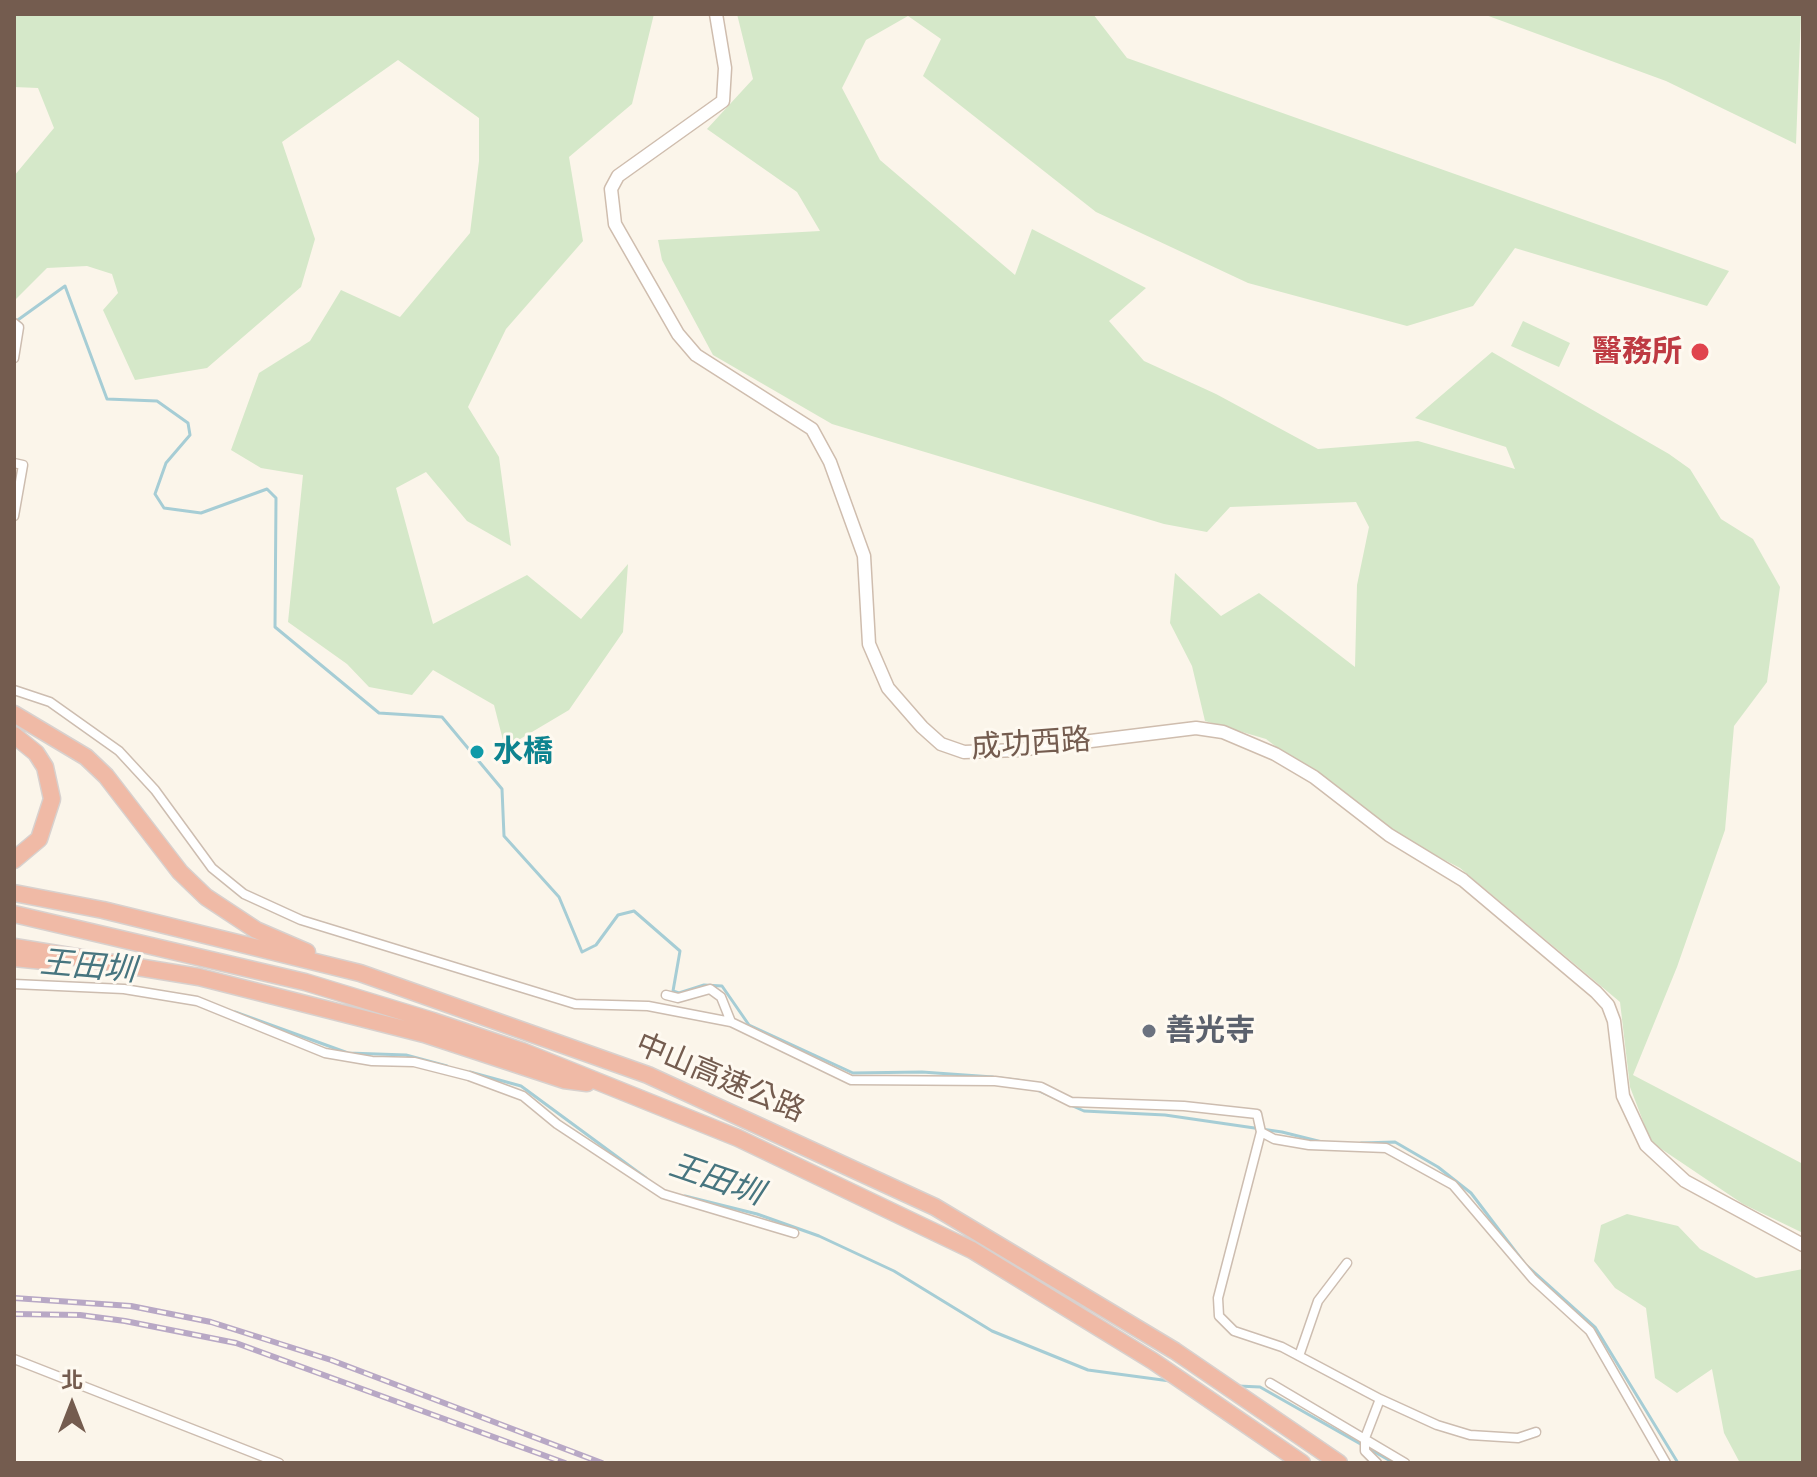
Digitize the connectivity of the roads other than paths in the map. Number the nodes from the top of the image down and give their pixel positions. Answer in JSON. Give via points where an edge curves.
{"nodes":[{"id":1,"x":716,"y":14,"type":"edge"},
{"id":2,"x":14,"y":323,"type":"edge"},
{"id":3,"x":14,"y":358,"type":"edge"},
{"id":4,"x":14,"y":463,"type":"edge"},
{"id":5,"x":14,"y":516,"type":"edge"},
{"id":6,"x":14,"y":690,"type":"edge"},
{"id":7,"x":14,"y":717,"type":"edge"},
{"id":8,"x":14,"y":735,"type":"edge"},
{"id":9,"x":14,"y":860,"type":"edge"},
{"id":10,"x":14,"y":893,"type":"edge"},
{"id":11,"x":14,"y":914,"type":"edge"},
{"id":12,"x":14,"y":947,"type":"edge"},
{"id":13,"x":14,"y":958,"type":"edge"},
{"id":14,"x":360,"y":973,"type":"junction"},
{"id":15,"x":14,"y":984,"type":"edge"},
{"id":16,"x":666,"y":995,"type":"dead end"},
{"id":17,"x":279,"y":996,"type":"junction"},
{"id":18,"x":731,"y":1022,"type":"junction"},
{"id":19,"x":607,"y":1084,"type":"junction"},
{"id":20,"x":1261,"y":1129,"type":"junction"},
{"id":21,"x":794,"y":1233,"type":"dead end"},
{"id":22,"x":1803,"y":1245,"type":"edge"},
{"id":23,"x":1347,"y":1263,"type":"dead end"},
{"id":24,"x":1299,"y":1356,"type":"junction"},
{"id":25,"x":14,"y":1359,"type":"edge"},
{"id":26,"x":1270,"y":1383,"type":"dead end"},
{"id":27,"x":1380,"y":1399,"type":"junction"},
{"id":28,"x":1536,"y":1432,"type":"dead end"},
{"id":29,"x":1365,"y":1438,"type":"junction"},
{"id":30,"x":279,"y":1463,"type":"edge"},
{"id":31,"x":1302,"y":1463,"type":"edge"},
{"id":32,"x":1339,"y":1463,"type":"edge"},
{"id":33,"x":1377,"y":1463,"type":"edge"},
{"id":34,"x":1405,"y":1463,"type":"edge"},
{"id":35,"x":1666,"y":1463,"type":"edge"}],
"edges":[{"from":1,"to":22,"type":"street","name":"成功西路","via":[[725,68],[723,101],[618,176],[611,189],[615,224],[678,334],[696,355],[812,429],[830,462],[864,556],[869,644],[888,688],[930,736],[964,752],[1196,728],[1251,741],[1275,754],[1463,880],[1596,992],[1614,1021],[1623,1096],[1646,1145],[1685,1181]]},
{"from":2,"to":3,"type":"street","via":[[19,327]]},
{"from":4,"to":5,"type":"street","via":[[23,465]]},
{"from":6,"to":18,"type":"street","via":[[50,702],[119,751],[212,868],[259,901],[301,920],[575,1004],[648,1006]]},
{"from":7,"to":14,"type":"highway","via":[[86,757],[206,897],[256,930]]},
{"from":8,"to":9,"type":"highway","via":[[45,767],[52,799],[39,839]]},
{"from":10,"to":14,"type":"highway","name":"中山高速公路"},
{"from":11,"to":19,"type":"highway","name":"中山高速公路","via":[[305,982],[522,1051]]},
{"from":12,"to":17,"type":"highway","via":[[184,974]]},
{"from":13,"to":17,"type":"highway"},
{"from":14,"to":32,"type":"highway","name":"中山高速公路","via":[[634,1070],[935,1207],[1175,1351]]},
{"from":15,"to":21,"type":"street","via":[[124,989],[197,1001],[325,1053],[414,1062],[469,1076],[523,1096],[663,1194]]},
{"from":16,"to":18,"type":"street","via":[[678,998],[710,989],[721,997]]},
{"from":17,"to":19,"type":"highway","via":[[424,1034],[564,1080]]},
{"from":18,"to":20,"type":"street","via":[[851,1080],[995,1081],[1041,1087],[1071,1102],[1257,1114]]},
{"from":19,"to":31,"type":"highway","name":"中山高速公路","via":[[924,1224],[1153,1361]]},
{"from":20,"to":24,"type":"street","via":[[1218,1298],[1219,1316],[1234,1331]]},
{"from":20,"to":35,"type":"street","via":[[1274,1139],[1309,1145],[1386,1148],[1453,1185],[1533,1279],[1590,1331]]},
{"from":23,"to":24,"type":"street","via":[[1318,1301]]},
{"from":24,"to":27,"type":"street"},
{"from":25,"to":30,"type":"street"},
{"from":26,"to":29,"type":"street"},
{"from":27,"to":28,"type":"street","via":[[1470,1435],[1518,1438]]},
{"from":27,"to":29,"type":"street"},
{"from":29,"to":33,"type":"street","via":[[1368,1458]]},
{"from":29,"to":34,"type":"street"}]}
